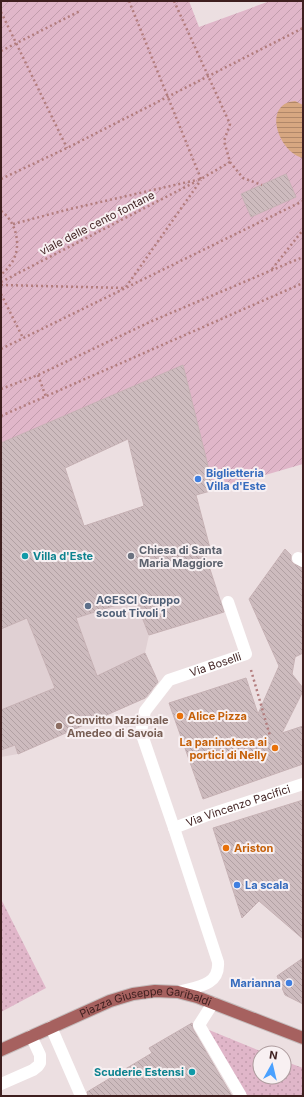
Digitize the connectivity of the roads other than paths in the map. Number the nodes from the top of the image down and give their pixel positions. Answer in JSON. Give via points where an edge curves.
{"nodes":[{"id":1,"x":228,"y":602,"type":"dead end"},
{"id":2,"x":303,"y":784,"type":"edge"},
{"id":3,"x":174,"y":828,"type":"junction"},
{"id":4,"x":178,"y":992,"type":"junction"},
{"id":5,"x":214,"y":1003,"type":"junction"},
{"id":6,"x":51,"y":1027,"type":"junction"},
{"id":7,"x":31,"y":1036,"type":"junction"},
{"id":8,"x":303,"y":1038,"type":"edge"},
{"id":9,"x":1,"y":1050,"type":"edge"},
{"id":10,"x":1,"y":1084,"type":"edge"},
{"id":11,"x":81,"y":1096,"type":"edge"},
{"id":12,"x":241,"y":1096,"type":"edge"}],
"edges":[{"from":1,"to":3,"type":"street","name":"Via Boselli","via":[[246,654],[169,680],[145,711],[141,732]]},
{"from":2,"to":3,"type":"street","name":"Via Vincenzo Pacifici","via":[[208,814]]},
{"from":3,"to":4,"type":"street","via":[[218,962],[215,978],[210,982]]},
{"from":4,"to":5,"type":"main road","name":"Piazza Giuseppe Garibaldi"},
{"from":4,"to":6,"type":"main road","name":"Piazza Giuseppe Garibaldi","via":[[155,991],[120,997]]},
{"from":5,"to":8,"type":"main road","name":"Piazza Giuseppe Garibaldi"},
{"from":5,"to":12,"type":"street","via":[[199,1025]]},
{"from":6,"to":7,"type":"main road","name":"Piazza Giuseppe Garibaldi"},
{"from":6,"to":11,"type":"street"},
{"from":7,"to":9,"type":"main road","name":"Piazza Giuseppe Garibaldi"},
{"from":7,"to":10,"type":"street","via":[[40,1055],[38,1066]]}]}
